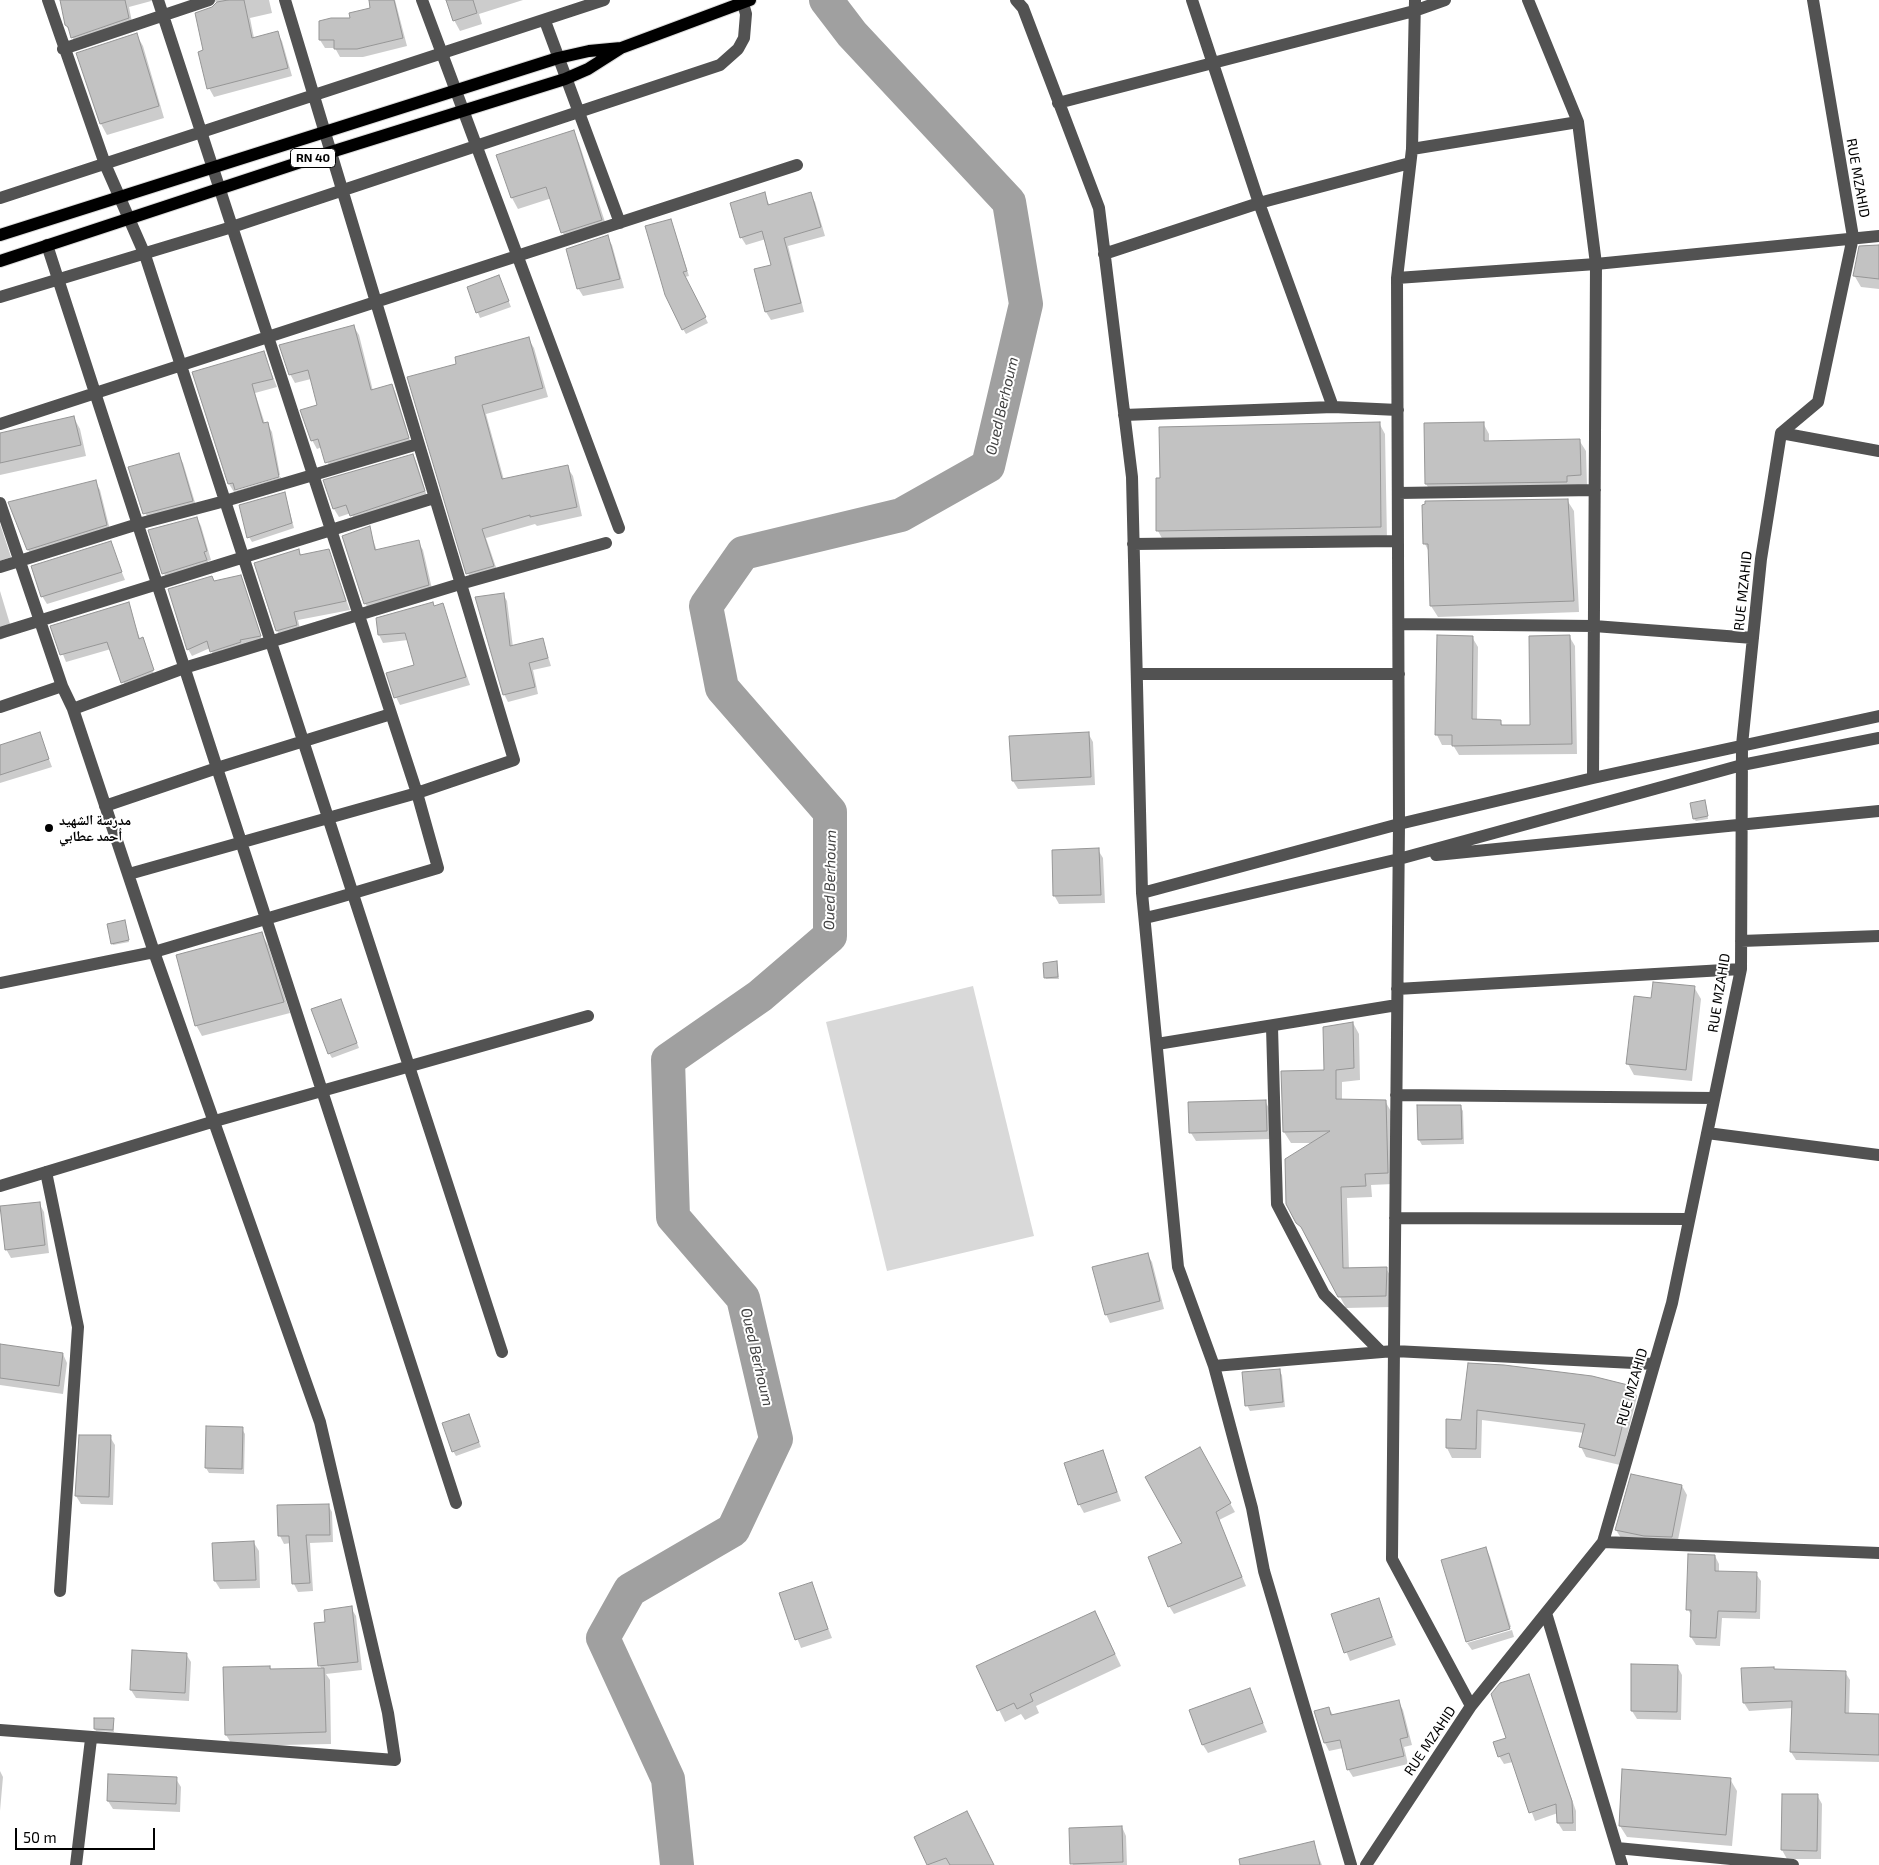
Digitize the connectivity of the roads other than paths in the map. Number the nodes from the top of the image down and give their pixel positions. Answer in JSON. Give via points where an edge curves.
{"nodes":[{"id":1,"x":48,"y":0,"type":"edge"},
{"id":2,"x":158,"y":0,"type":"edge"},
{"id":3,"x":209,"y":0,"type":"edge"},
{"id":4,"x":285,"y":0,"type":"edge"},
{"id":5,"x":422,"y":0,"type":"edge"},
{"id":6,"x":604,"y":0,"type":"edge"},
{"id":7,"x":1192,"y":0,"type":"edge"},
{"id":8,"x":1446,"y":0,"type":"edge"},
{"id":9,"x":1528,"y":0,"type":"edge"},
{"id":10,"x":1813,"y":0,"type":"edge"},
{"id":11,"x":745,"y":1,"type":"edge"},
{"id":12,"x":1021,"y":3,"type":"edge"},
{"id":13,"x":1415,"y":6,"type":"edge"},
{"id":14,"x":163,"y":15,"type":"junction"},
{"id":15,"x":545,"y":21,"type":"junction"},
{"id":16,"x":63,"y":48,"type":"junction"},
{"id":17,"x":621,"y":48,"type":"junction"},
{"id":18,"x":442,"y":54,"type":"junction"},
{"id":19,"x":558,"y":58,"type":"junction"},
{"id":20,"x":1215,"y":64,"type":"junction"},
{"id":21,"x":565,"y":79,"type":"junction"},
{"id":22,"x":455,"y":90,"type":"junction"},
{"id":23,"x":314,"y":96,"type":"junction"},
{"id":24,"x":1058,"y":103,"type":"junction"},
{"id":25,"x":463,"y":111,"type":"junction"},
{"id":26,"x":580,"y":113,"type":"junction"},
{"id":27,"x":1578,"y":122,"type":"junction"},
{"id":28,"x":201,"y":132,"type":"junction"},
{"id":29,"x":323,"y":132,"type":"junction"},
{"id":30,"x":478,"y":147,"type":"junction"},
{"id":31,"x":1412,"y":149,"type":"junction"},
{"id":32,"x":331,"y":152,"type":"junction"},
{"id":33,"x":1410,"y":163,"type":"junction"},
{"id":34,"x":105,"y":164,"type":"junction"},
{"id":35,"x":797,"y":165,"type":"dead end"},
{"id":36,"x":214,"y":169,"type":"junction"},
{"id":37,"x":220,"y":190,"type":"junction"},
{"id":38,"x":341,"y":190,"type":"junction"},
{"id":39,"x":120,"y":197,"type":"junction"},
{"id":40,"x":0,"y":198,"type":"edge"},
{"id":41,"x":1259,"y":203,"type":"junction"},
{"id":42,"x":130,"y":219,"type":"junction"},
{"id":43,"x":620,"y":223,"type":"junction"},
{"id":44,"x":232,"y":227,"type":"junction"},
{"id":45,"x":0,"y":235,"type":"edge"},
{"id":46,"x":1879,"y":236,"type":"edge"},
{"id":47,"x":1853,"y":237,"type":"junction"},
{"id":48,"x":47,"y":245,"type":"junction"},
{"id":49,"x":145,"y":254,"type":"junction"},
{"id":50,"x":1104,"y":254,"type":"junction"},
{"id":51,"x":517,"y":256,"type":"junction"},
{"id":52,"x":0,"y":261,"type":"edge"},
{"id":53,"x":1596,"y":264,"type":"junction"},
{"id":54,"x":1397,"y":278,"type":"junction"},
{"id":55,"x":58,"y":279,"type":"junction"},
{"id":56,"x":0,"y":298,"type":"edge"},
{"id":57,"x":375,"y":302,"type":"junction"},
{"id":58,"x":268,"y":337,"type":"junction"},
{"id":59,"x":181,"y":365,"type":"junction"},
{"id":60,"x":95,"y":393,"type":"junction"},
{"id":61,"x":1333,"y":407,"type":"junction"},
{"id":62,"x":1398,"y":410,"type":"junction"},
{"id":63,"x":1124,"y":415,"type":"junction"},
{"id":64,"x":0,"y":424,"type":"edge"},
{"id":65,"x":1781,"y":433,"type":"junction"},
{"id":66,"x":418,"y":444,"type":"junction"},
{"id":67,"x":1879,"y":450,"type":"edge"},
{"id":68,"x":313,"y":475,"type":"junction"},
{"id":69,"x":1595,"y":490,"type":"junction"},
{"id":70,"x":1398,"y":493,"type":"junction"},
{"id":71,"x":434,"y":498,"type":"junction"},
{"id":72,"x":225,"y":501,"type":"junction"},
{"id":73,"x":0,"y":503,"type":"edge"},
{"id":74,"x":138,"y":524,"type":"junction"},
{"id":75,"x":618,"y":528,"type":"dead end"},
{"id":76,"x":331,"y":530,"type":"junction"},
{"id":77,"x":1398,"y":541,"type":"junction"},
{"id":78,"x":606,"y":543,"type":"dead end"},
{"id":79,"x":1133,"y":544,"type":"junction"},
{"id":80,"x":243,"y":557,"type":"junction"},
{"id":81,"x":20,"y":561,"type":"junction"},
{"id":82,"x":0,"y":567,"type":"edge"},
{"id":83,"x":460,"y":584,"type":"junction"},
{"id":84,"x":157,"y":585,"type":"junction"},
{"id":85,"x":359,"y":615,"type":"junction"},
{"id":86,"x":41,"y":620,"type":"junction"},
{"id":87,"x":1399,"y":624,"type":"junction"},
{"id":88,"x":1594,"y":626,"type":"junction"},
{"id":89,"x":0,"y":633,"type":"edge"},
{"id":90,"x":1753,"y":638,"type":"junction"},
{"id":91,"x":271,"y":642,"type":"junction"},
{"id":92,"x":184,"y":668,"type":"junction"},
{"id":93,"x":1137,"y":674,"type":"junction"},
{"id":94,"x":1399,"y":674,"type":"junction"},
{"id":95,"x":62,"y":686,"type":"junction"},
{"id":96,"x":0,"y":706,"type":"edge"},
{"id":97,"x":73,"y":709,"type":"junction"},
{"id":98,"x":391,"y":714,"type":"junction"},
{"id":99,"x":1879,"y":716,"type":"edge"},
{"id":100,"x":1879,"y":738,"type":"edge"},
{"id":101,"x":303,"y":741,"type":"junction"},
{"id":102,"x":1742,"y":745,"type":"junction"},
{"id":103,"x":1742,"y":765,"type":"junction"},
{"id":104,"x":217,"y":768,"type":"junction"},
{"id":105,"x":1593,"y":778,"type":"junction"},
{"id":106,"x":417,"y":793,"type":"junction"},
{"id":107,"x":105,"y":806,"type":"junction"},
{"id":108,"x":1879,"y":811,"type":"edge"},
{"id":109,"x":328,"y":817,"type":"junction"},
{"id":110,"x":1399,"y":824,"type":"junction"},
{"id":111,"x":1742,"y":824,"type":"junction"},
{"id":112,"x":241,"y":842,"type":"junction"},
{"id":113,"x":1399,"y":859,"type":"junction"},
{"id":114,"x":129,"y":874,"type":"junction"},
{"id":115,"x":351,"y":892,"type":"junction"},
{"id":116,"x":1142,"y":893,"type":"junction"},
{"id":117,"x":266,"y":918,"type":"junction"},
{"id":118,"x":1145,"y":918,"type":"junction"},
{"id":119,"x":1879,"y":936,"type":"edge"},
{"id":120,"x":1741,"y":941,"type":"junction"},
{"id":121,"x":154,"y":952,"type":"junction"},
{"id":122,"x":1741,"y":969,"type":"junction"},
{"id":123,"x":0,"y":983,"type":"edge"},
{"id":124,"x":1397,"y":989,"type":"junction"},
{"id":125,"x":1397,"y":1005,"type":"junction"},
{"id":126,"x":588,"y":1016,"type":"dead end"},
{"id":127,"x":1272,"y":1027,"type":"junction"},
{"id":128,"x":1157,"y":1044,"type":"junction"},
{"id":129,"x":410,"y":1066,"type":"junction"},
{"id":130,"x":322,"y":1091,"type":"junction"},
{"id":131,"x":1396,"y":1095,"type":"junction"},
{"id":132,"x":1714,"y":1098,"type":"junction"},
{"id":133,"x":215,"y":1121,"type":"junction"},
{"id":134,"x":1707,"y":1133,"type":"junction"},
{"id":135,"x":1879,"y":1155,"type":"edge"},
{"id":136,"x":46,"y":1172,"type":"junction"},
{"id":137,"x":0,"y":1186,"type":"edge"},
{"id":138,"x":1395,"y":1218,"type":"junction"},
{"id":139,"x":1689,"y":1219,"type":"junction"},
{"id":140,"x":1394,"y":1351,"type":"junction"},
{"id":141,"x":502,"y":1352,"type":"dead end"},
{"id":142,"x":1381,"y":1352,"type":"junction"},
{"id":143,"x":1654,"y":1364,"type":"junction"},
{"id":144,"x":1214,"y":1366,"type":"junction"},
{"id":145,"x":456,"y":1503,"type":"dead end"},
{"id":146,"x":1603,"y":1542,"type":"junction"},
{"id":147,"x":1879,"y":1554,"type":"edge"},
{"id":148,"x":60,"y":1591,"type":"dead end"},
{"id":149,"x":1546,"y":1613,"type":"junction"},
{"id":150,"x":1471,"y":1706,"type":"junction"},
{"id":151,"x":0,"y":1730,"type":"edge"},
{"id":152,"x":91,"y":1739,"type":"junction"},
{"id":153,"x":1617,"y":1848,"type":"junction"},
{"id":154,"x":76,"y":1865,"type":"edge"},
{"id":155,"x":1351,"y":1865,"type":"edge"},
{"id":156,"x":1366,"y":1865,"type":"edge"},
{"id":157,"x":1622,"y":1865,"type":"edge"},
{"id":158,"x":1792,"y":1865,"type":"edge"}],
"edges":[{"from":1,"to":16,"type":"street"},
{"from":2,"to":14,"type":"street"},
{"from":3,"to":14,"type":"street"},
{"from":4,"to":23,"type":"street"},
{"from":5,"to":18,"type":"street"},
{"from":6,"to":15,"type":"street"},
{"from":7,"to":20,"type":"street"},
{"from":8,"to":13,"type":"street"},
{"from":9,"to":27,"type":"street"},
{"from":10,"to":47,"type":"street","name":"RUE MZAHID"},
{"from":11,"to":17,"type":"main road","number":"RN 40"},
{"from":11,"to":26,"type":"street","via":[[744,38],[734,54],[720,65]]},
{"from":12,"to":24,"type":"street"},
{"from":13,"to":20,"type":"street"},
{"from":13,"to":31,"type":"street"},
{"from":14,"to":16,"type":"street"},
{"from":14,"to":28,"type":"street"},
{"from":15,"to":18,"type":"street"},
{"from":15,"to":19,"type":"street"},
{"from":16,"to":34,"type":"street"},
{"from":17,"to":19,"type":"main road","number":"RN 40"},
{"from":17,"to":21,"type":"main road","number":"RN 40"},
{"from":18,"to":22,"type":"street"},
{"from":18,"to":23,"type":"street"},
{"from":19,"to":21,"type":"street"},
{"from":19,"to":22,"type":"main road","number":"RN 40"},
{"from":20,"to":24,"type":"street"},
{"from":20,"to":41,"type":"street"},
{"from":21,"to":25,"type":"main road","number":"RN 40"},
{"from":21,"to":26,"type":"street"},
{"from":22,"to":25,"type":"street"},
{"from":22,"to":29,"type":"main road","number":"RN 40"},
{"from":23,"to":28,"type":"street"},
{"from":23,"to":29,"type":"street"},
{"from":24,"to":50,"type":"street","via":[[1099,208]]},
{"from":25,"to":30,"type":"street"},
{"from":25,"to":32,"type":"main road","number":"RN 40"},
{"from":26,"to":30,"type":"street"},
{"from":26,"to":43,"type":"street"},
{"from":27,"to":31,"type":"street"},
{"from":27,"to":53,"type":"street"},
{"from":28,"to":34,"type":"street"},
{"from":28,"to":36,"type":"street"},
{"from":29,"to":32,"type":"street"},
{"from":29,"to":36,"type":"main road","number":"RN 40"},
{"from":30,"to":38,"type":"street"},
{"from":30,"to":51,"type":"street"},
{"from":31,"to":33,"type":"street"},
{"from":32,"to":37,"type":"main road","number":"RN 40"},
{"from":32,"to":38,"type":"street"},
{"from":33,"to":41,"type":"street"},
{"from":33,"to":54,"type":"street"},
{"from":34,"to":39,"type":"street"},
{"from":34,"to":40,"type":"street"},
{"from":35,"to":43,"type":"street"},
{"from":36,"to":37,"type":"street"},
{"from":36,"to":39,"type":"main road","number":"RN 40"},
{"from":37,"to":42,"type":"main road","number":"RN 40"},
{"from":37,"to":44,"type":"street"},
{"from":38,"to":44,"type":"street"},
{"from":38,"to":57,"type":"street"},
{"from":39,"to":42,"type":"street"},
{"from":39,"to":45,"type":"main road","number":"RN 40"},
{"from":41,"to":50,"type":"street"},
{"from":41,"to":61,"type":"street"},
{"from":42,"to":48,"type":"main road","number":"RN 40"},
{"from":42,"to":49,"type":"street"},
{"from":43,"to":51,"type":"street"},
{"from":44,"to":49,"type":"street"},
{"from":44,"to":58,"type":"street"},
{"from":46,"to":47,"type":"street"},
{"from":47,"to":53,"type":"street"},
{"from":47,"to":65,"type":"street","name":"RUE MZAHID","via":[[1818,402]]},
{"from":48,"to":52,"type":"main road","number":"RN 40"},
{"from":48,"to":55,"type":"street"},
{"from":49,"to":55,"type":"street"},
{"from":49,"to":59,"type":"street"},
{"from":50,"to":63,"type":"street"},
{"from":51,"to":57,"type":"street"},
{"from":51,"to":75,"type":"street"},
{"from":53,"to":54,"type":"street"},
{"from":53,"to":69,"type":"street"},
{"from":54,"to":62,"type":"street"},
{"from":55,"to":56,"type":"street"},
{"from":55,"to":60,"type":"street"},
{"from":57,"to":58,"type":"street"},
{"from":57,"to":66,"type":"street"},
{"from":58,"to":59,"type":"street"},
{"from":58,"to":68,"type":"street"},
{"from":59,"to":60,"type":"street"},
{"from":59,"to":72,"type":"street"},
{"from":60,"to":64,"type":"street"},
{"from":60,"to":74,"type":"street"},
{"from":61,"to":62,"type":"street"},
{"from":61,"to":63,"type":"street"},
{"from":62,"to":70,"type":"street"},
{"from":63,"to":79,"type":"street","via":[[1132,477]]},
{"from":65,"to":67,"type":"street"},
{"from":65,"to":90,"type":"street","name":"RUE MZAHID","via":[[1761,559]]},
{"from":66,"to":68,"type":"street"},
{"from":66,"to":71,"type":"street"},
{"from":68,"to":72,"type":"street"},
{"from":68,"to":76,"type":"street"},
{"from":69,"to":70,"type":"street"},
{"from":69,"to":88,"type":"street"},
{"from":70,"to":77,"type":"street"},
{"from":71,"to":76,"type":"street"},
{"from":71,"to":83,"type":"street"},
{"from":72,"to":74,"type":"street"},
{"from":72,"to":80,"type":"street"},
{"from":73,"to":81,"type":"street"},
{"from":74,"to":81,"type":"street"},
{"from":74,"to":84,"type":"street"},
{"from":76,"to":80,"type":"street"},
{"from":76,"to":85,"type":"street"},
{"from":77,"to":79,"type":"street"},
{"from":77,"to":87,"type":"street"},
{"from":78,"to":83,"type":"street"},
{"from":79,"to":93,"type":"street"},
{"from":80,"to":84,"type":"street"},
{"from":80,"to":91,"type":"street"},
{"from":81,"to":82,"type":"street"},
{"from":81,"to":86,"type":"street"},
{"from":83,"to":85,"type":"street"},
{"from":83,"to":106,"type":"street","via":[[514,760]]},
{"from":84,"to":86,"type":"street"},
{"from":84,"to":92,"type":"street"},
{"from":85,"to":91,"type":"street"},
{"from":85,"to":98,"type":"street"},
{"from":86,"to":89,"type":"street"},
{"from":86,"to":95,"type":"street"},
{"from":87,"to":88,"type":"street"},
{"from":87,"to":94,"type":"street"},
{"from":88,"to":90,"type":"street"},
{"from":88,"to":105,"type":"street"},
{"from":90,"to":102,"type":"street","name":"RUE MZAHID"},
{"from":91,"to":92,"type":"street"},
{"from":91,"to":101,"type":"street"},
{"from":92,"to":97,"type":"street"},
{"from":92,"to":104,"type":"street"},
{"from":93,"to":94,"type":"street"},
{"from":93,"to":116,"type":"street"},
{"from":94,"to":110,"type":"street"},
{"from":95,"to":96,"type":"street"},
{"from":95,"to":97,"type":"street"},
{"from":97,"to":107,"type":"street"},
{"from":98,"to":101,"type":"street"},
{"from":98,"to":106,"type":"street"},
{"from":99,"to":102,"type":"street"},
{"from":100,"to":103,"type":"street"},
{"from":101,"to":104,"type":"street"},
{"from":101,"to":109,"type":"street"},
{"from":102,"to":103,"type":"street","name":"RUE MZAHID"},
{"from":102,"to":105,"type":"street"},
{"from":103,"to":111,"type":"street","name":"RUE MZAHID"},
{"from":103,"to":113,"type":"street"},
{"from":104,"to":107,"type":"street"},
{"from":104,"to":112,"type":"street"},
{"from":105,"to":110,"type":"street"},
{"from":106,"to":109,"type":"street"},
{"from":106,"to":115,"type":"street","via":[[438,868]]},
{"from":107,"to":114,"type":"street"},
{"from":108,"to":111,"type":"street"},
{"from":109,"to":112,"type":"street"},
{"from":109,"to":115,"type":"street"},
{"from":110,"to":113,"type":"street"},
{"from":110,"to":116,"type":"street"},
{"from":111,"to":113,"type":"street"},
{"from":111,"to":120,"type":"street","name":"RUE MZAHID"},
{"from":112,"to":114,"type":"street"},
{"from":112,"to":117,"type":"street"},
{"from":113,"to":118,"type":"street"},
{"from":113,"to":124,"type":"street"},
{"from":114,"to":121,"type":"street"},
{"from":115,"to":117,"type":"street"},
{"from":115,"to":129,"type":"street"},
{"from":116,"to":118,"type":"street"},
{"from":117,"to":121,"type":"street"},
{"from":117,"to":130,"type":"street"},
{"from":118,"to":128,"type":"street"},
{"from":119,"to":120,"type":"street"},
{"from":120,"to":122,"type":"street","name":"RUE MZAHID"},
{"from":121,"to":123,"type":"street"},
{"from":121,"to":133,"type":"street"},
{"from":122,"to":124,"type":"street"},
{"from":122,"to":132,"type":"street","name":"RUE MZAHID"},
{"from":124,"to":125,"type":"street"},
{"from":125,"to":127,"type":"street"},
{"from":125,"to":131,"type":"street"},
{"from":126,"to":129,"type":"street"},
{"from":127,"to":128,"type":"street"},
{"from":127,"to":142,"type":"street","via":[[1277,1204],[1324,1294]]},
{"from":128,"to":144,"type":"street","via":[[1178,1267]]},
{"from":129,"to":130,"type":"street"},
{"from":129,"to":141,"type":"street"},
{"from":130,"to":133,"type":"street"},
{"from":130,"to":145,"type":"street"},
{"from":131,"to":132,"type":"street"},
{"from":131,"to":138,"type":"street"},
{"from":132,"to":134,"type":"street","name":"RUE MZAHID"},
{"from":133,"to":136,"type":"street"},
{"from":133,"to":152,"type":"street","via":[[320,1422],[388,1713],[394,1760]]},
{"from":134,"to":135,"type":"street"},
{"from":134,"to":139,"type":"street","name":"RUE MZAHID"},
{"from":136,"to":137,"type":"street"},
{"from":136,"to":148,"type":"street","via":[[78,1327]]},
{"from":138,"to":139,"type":"street"},
{"from":138,"to":140,"type":"street"},
{"from":139,"to":143,"type":"street","name":"RUE MZAHID","via":[[1672,1303]]},
{"from":140,"to":142,"type":"street"},
{"from":140,"to":143,"type":"street"},
{"from":140,"to":150,"type":"street","via":[[1392,1559]]},
{"from":142,"to":144,"type":"street"},
{"from":143,"to":146,"type":"street","name":"RUE MZAHID"},
{"from":144,"to":155,"type":"street","via":[[1252,1508],[1264,1571]]},
{"from":146,"to":147,"type":"street"},
{"from":146,"to":149,"type":"street","name":"RUE MZAHID"},
{"from":149,"to":150,"type":"street","name":"RUE MZAHID"},
{"from":149,"to":153,"type":"street"},
{"from":150,"to":156,"type":"street","name":"RUE MZAHID"},
{"from":151,"to":152,"type":"street"},
{"from":152,"to":154,"type":"street"},
{"from":153,"to":157,"type":"street"},
{"from":153,"to":158,"type":"street"}]}
